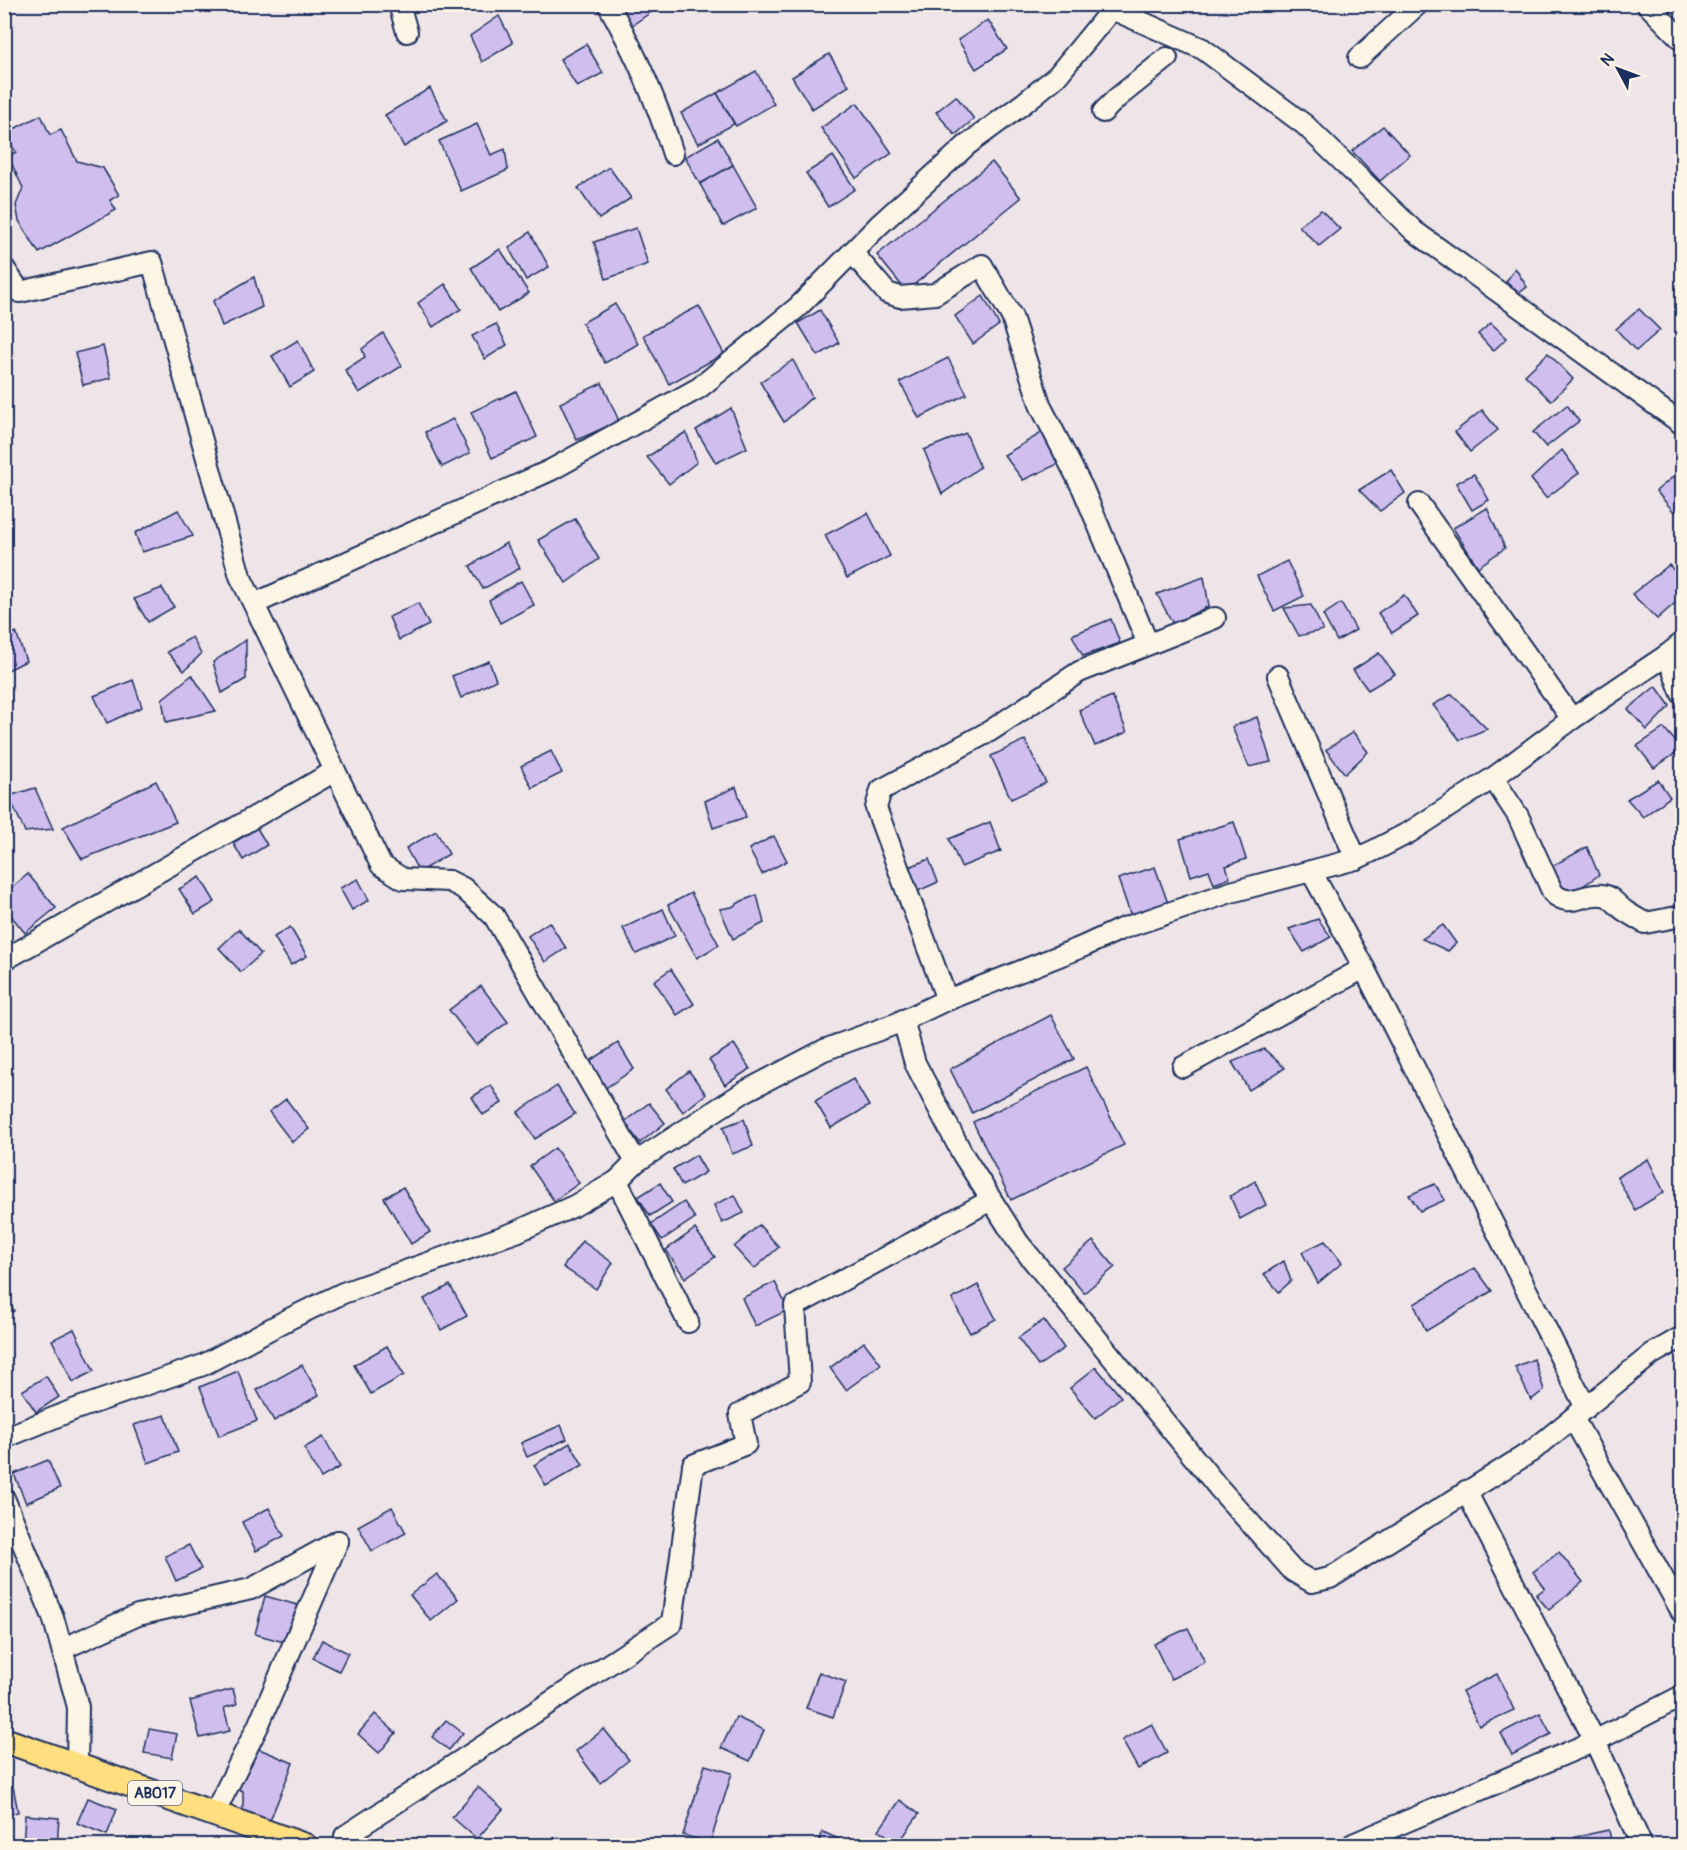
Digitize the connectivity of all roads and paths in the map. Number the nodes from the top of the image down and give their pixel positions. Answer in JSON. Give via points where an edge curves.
{"nodes":[{"id":1,"x":399,"y":4,"type":"edge"},
{"id":2,"x":608,"y":4,"type":"edge"},
{"id":3,"x":1418,"y":4,"type":"edge"},
{"id":4,"x":1647,"y":4,"type":"edge"},
{"id":5,"x":1110,"y":7,"type":"edge"},
{"id":6,"x":407,"y":32,"type":"dead end"},
{"id":7,"x":1683,"y":40,"type":"edge"},
{"id":8,"x":1359,"y":57,"type":"dead end"},
{"id":9,"x":1167,"y":58,"type":"dead end"},
{"id":10,"x":1103,"y":112,"type":"dead end"},
{"id":11,"x":673,"y":154,"type":"dead end"},
{"id":12,"x":852,"y":252,"type":"junction"},
{"id":13,"x":4,"y":268,"type":"edge"},
{"id":14,"x":1683,"y":424,"type":"edge"},
{"id":15,"x":1419,"y":504,"type":"dead end"},
{"id":16,"x":254,"y":604,"type":"junction"},
{"id":17,"x":1215,"y":618,"type":"dead end"},
{"id":18,"x":1148,"y":644,"type":"junction"},
{"id":19,"x":1675,"y":649,"type":"edge"},
{"id":20,"x":1278,"y":676,"type":"dead end"},
{"id":21,"x":1683,"y":694,"type":"edge"},
{"id":22,"x":1572,"y":719,"type":"junction"},
{"id":23,"x":335,"y":771,"type":"junction"},
{"id":24,"x":1493,"y":778,"type":"junction"},
{"id":25,"x":1356,"y":858,"type":"junction"},
{"id":26,"x":1311,"y":871,"type":"junction"},
{"id":27,"x":1683,"y":916,"type":"edge"},
{"id":28,"x":4,"y":960,"type":"edge"},
{"id":29,"x":1364,"y":968,"type":"junction"},
{"id":30,"x":947,"y":1000,"type":"junction"},
{"id":31,"x":903,"y":1020,"type":"junction"},
{"id":32,"x":1183,"y":1067,"type":"dead end"},
{"id":33,"x":636,"y":1162,"type":"junction"},
{"id":34,"x":617,"y":1181,"type":"junction"},
{"id":35,"x":991,"y":1200,"type":"junction"},
{"id":36,"x":688,"y":1322,"type":"dead end"},
{"id":37,"x":1683,"y":1337,"type":"edge"},
{"id":38,"x":1580,"y":1413,"type":"junction"},
{"id":39,"x":4,"y":1438,"type":"edge"},
{"id":40,"x":1466,"y":1491,"type":"junction"},
{"id":41,"x":4,"y":1498,"type":"edge"},
{"id":42,"x":1683,"y":1612,"type":"edge"},
{"id":43,"x":62,"y":1649,"type":"junction"},
{"id":44,"x":1683,"y":1696,"type":"edge"},
{"id":45,"x":4,"y":1740,"type":"edge"},
{"id":46,"x":1595,"y":1741,"type":"junction"},
{"id":47,"x":77,"y":1766,"type":"junction"},
{"id":48,"x":214,"y":1814,"type":"junction"},
{"id":49,"x":345,"y":1836,"type":"dead end"},
{"id":50,"x":1353,"y":1844,"type":"edge"},
{"id":51,"x":305,"y":1845,"type":"edge"},
{"id":52,"x":1642,"y":1845,"type":"edge"}],
"edges":[{"from":1,"to":6,"type":"street"},
{"from":2,"to":11,"type":"street","via":[[637,58]]},
{"from":3,"to":8,"type":"street"},
{"from":4,"to":7,"type":"street"},
{"from":5,"to":12,"type":"street","via":[[1057,76],[967,146]]},
{"from":5,"to":14,"type":"street","via":[[1213,56],[1305,125],[1414,231]]},
{"from":9,"to":10,"type":"street"},
{"from":12,"to":16,"type":"street","via":[[798,307],[699,388],[551,470]]},
{"from":12,"to":18,"type":"street","via":[[887,293],[900,297],[935,294],[982,265],[1012,317],[1041,407],[1083,489]]},
{"from":13,"to":16,"type":"street","via":[[20,292],[152,262],[240,576]]},
{"from":15,"to":22,"type":"street"},
{"from":16,"to":23,"type":"street"},
{"from":17,"to":18,"type":"street"},
{"from":18,"to":30,"type":"street","via":[[1079,672],[990,731],[881,790],[876,808]]},
{"from":19,"to":21,"type":"street"},
{"from":19,"to":22,"type":"street"},
{"from":20,"to":25,"type":"street"},
{"from":22,"to":24,"type":"street"},
{"from":23,"to":28,"type":"street"},
{"from":23,"to":33,"type":"street","via":[[381,865],[402,879],[448,882],[464,888],[494,916]]},
{"from":24,"to":25,"type":"street","via":[[1410,832]]},
{"from":24,"to":27,"type":"street","via":[[1518,816],[1557,897],[1574,901],[1607,895],[1645,923]]},
{"from":25,"to":26,"type":"street"},
{"from":26,"to":29,"type":"street"},
{"from":26,"to":30,"type":"street","via":[[1172,910]]},
{"from":29,"to":32,"type":"street"},
{"from":29,"to":38,"type":"street"},
{"from":30,"to":31,"type":"street"},
{"from":31,"to":33,"type":"street","via":[[824,1050],[744,1092]]},
{"from":31,"to":35,"type":"street","via":[[915,1063]]},
{"from":33,"to":34,"type":"street"},
{"from":34,"to":36,"type":"street"},
{"from":34,"to":39,"type":"street","via":[[516,1232],[343,1293],[203,1365]]},
{"from":35,"to":40,"type":"street","via":[[1017,1242],[1218,1487],[1293,1571],[1312,1582],[1330,1578]]},
{"from":35,"to":49,"type":"street","via":[[795,1306],[800,1382],[740,1414],[746,1444],[693,1465],[672,1623]]},
{"from":37,"to":38,"type":"street","via":[[1652,1354]]},
{"from":38,"to":40,"type":"street","via":[[1532,1451]]},
{"from":38,"to":42,"type":"street"},
{"from":40,"to":46,"type":"street"},
{"from":41,"to":43,"type":"street","via":[[53,1617]]},
{"from":43,"to":47,"type":"street","via":[[78,1707]]},
{"from":43,"to":48,"type":"street","via":[[138,1615],[251,1589],[338,1541],[258,1726]]},
{"from":44,"to":46,"type":"street"},
{"from":45,"to":47,"type":"main road","number":"AB017"},
{"from":46,"to":50,"type":"street"},
{"from":46,"to":52,"type":"street"},
{"from":47,"to":48,"type":"main road","number":"AB017"},
{"from":48,"to":51,"type":"main road","number":"AB017"}]}
